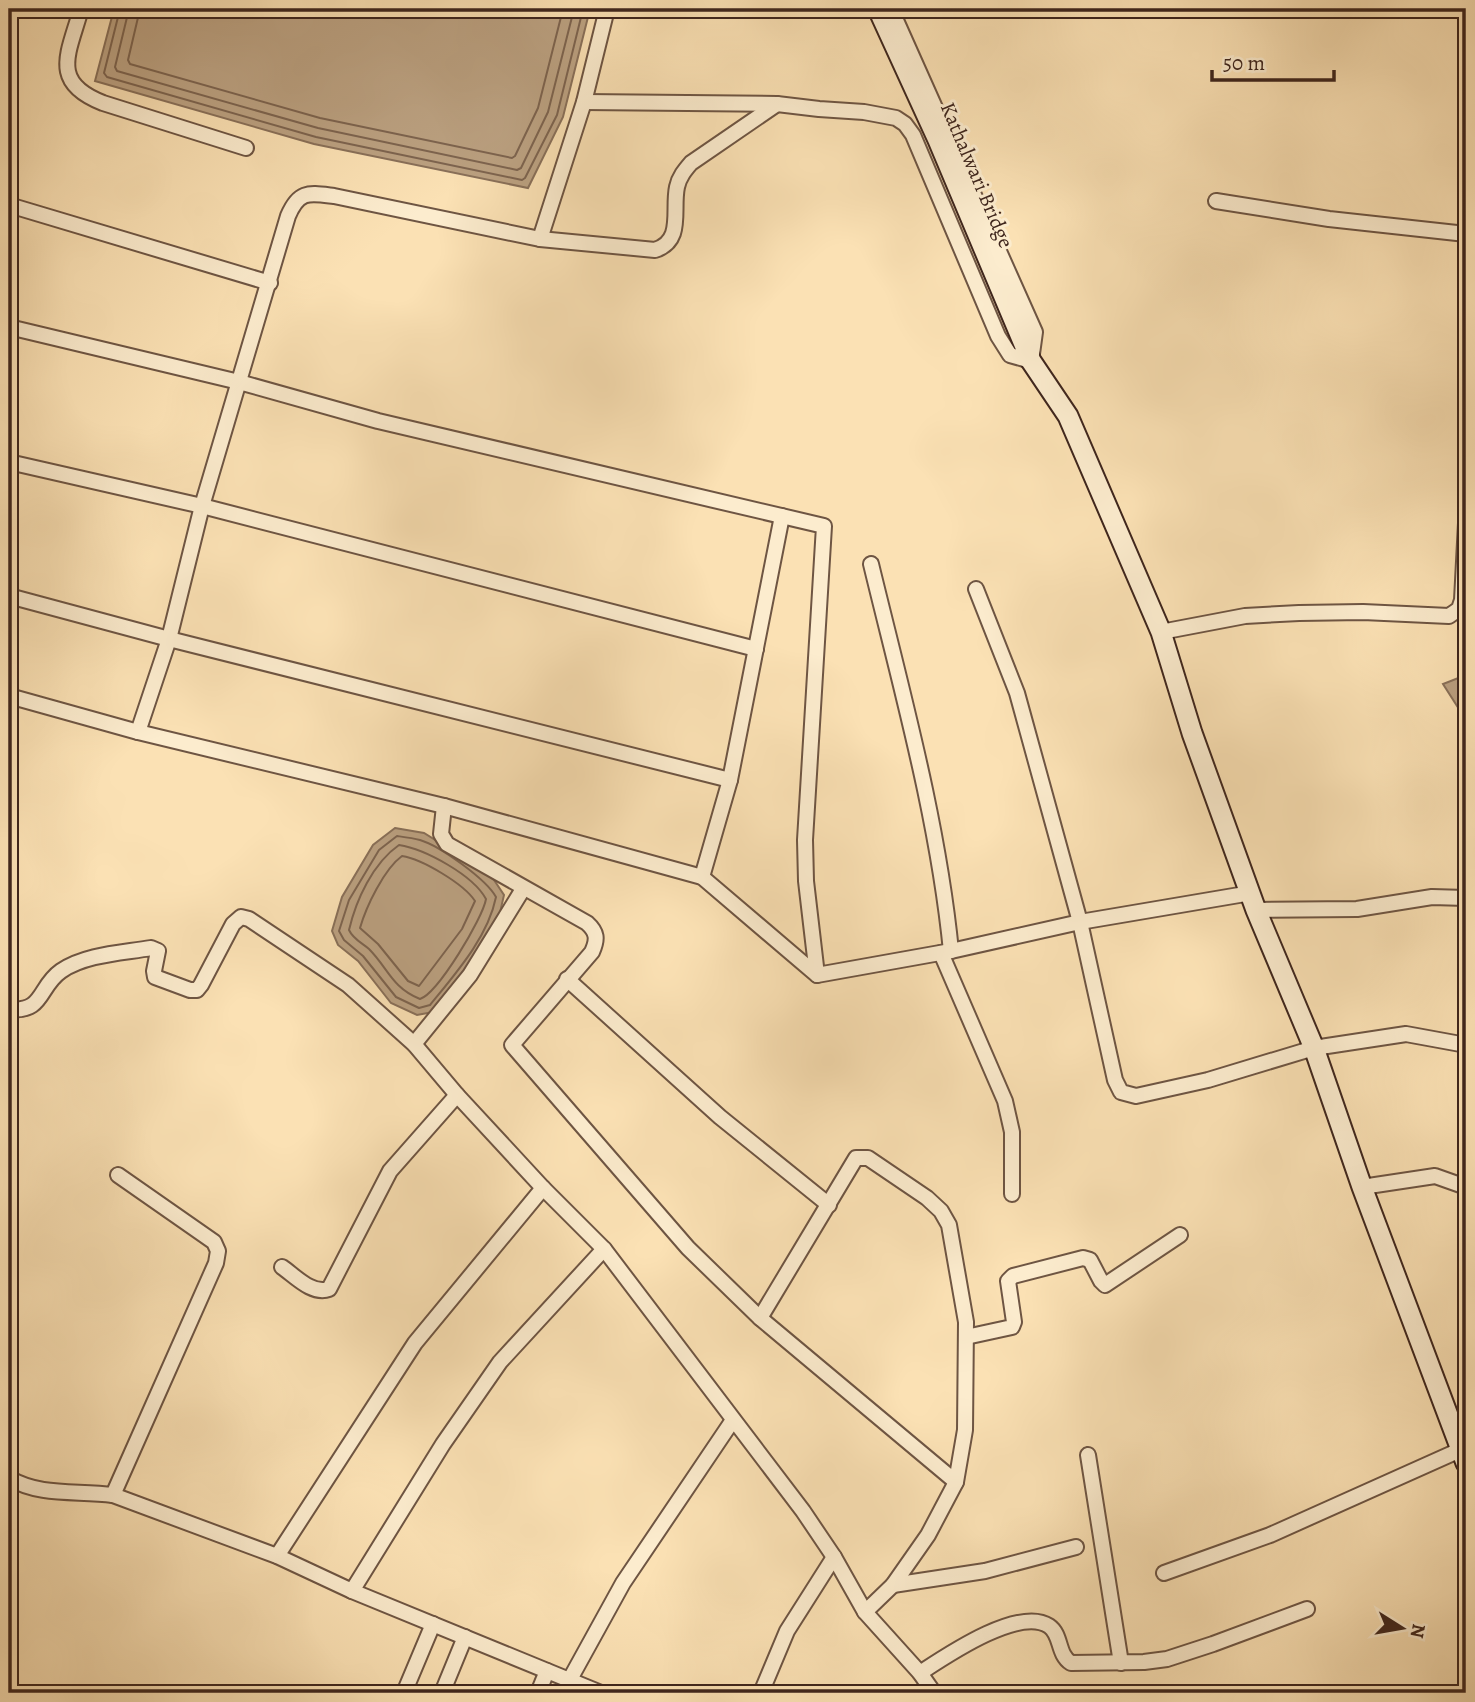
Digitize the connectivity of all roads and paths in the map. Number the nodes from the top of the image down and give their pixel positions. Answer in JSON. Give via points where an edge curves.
{"nodes":[{"id":1,"x":81,"y":9,"type":"edge"},
{"id":2,"x":607,"y":9,"type":"edge"},
{"id":3,"x":877,"y":9,"type":"edge"},
{"id":4,"x":891,"y":9,"type":"edge"},
{"id":5,"x":584,"y":102,"type":"junction"},
{"id":6,"x":777,"y":104,"type":"junction"},
{"id":7,"x":246,"y":148,"type":"dead end"},
{"id":8,"x":1216,"y":201,"type":"dead end"},
{"id":9,"x":9,"y":205,"type":"edge"},
{"id":10,"x":1466,"y":234,"type":"edge"},
{"id":11,"x":540,"y":239,"type":"junction"},
{"id":12,"x":270,"y":283,"type":"junction"},
{"id":13,"x":9,"y":327,"type":"edge"},
{"id":14,"x":1031,"y":361,"type":"junction"},
{"id":15,"x":239,"y":382,"type":"junction"},
{"id":16,"x":9,"y":461,"type":"edge"},
{"id":17,"x":202,"y":506,"type":"junction"},
{"id":18,"x":782,"y":516,"type":"junction"},
{"id":19,"x":1466,"y":523,"type":"edge"},
{"id":20,"x":872,"y":564,"type":"dead end"},
{"id":21,"x":976,"y":589,"type":"dead end"},
{"id":22,"x":9,"y":596,"type":"edge"},
{"id":23,"x":1161,"y":632,"type":"junction"},
{"id":24,"x":169,"y":639,"type":"junction"},
{"id":25,"x":756,"y":649,"type":"junction"},
{"id":26,"x":9,"y":696,"type":"edge"},
{"id":27,"x":138,"y":732,"type":"junction"},
{"id":28,"x":730,"y":780,"type":"junction"},
{"id":29,"x":444,"y":806,"type":"junction"},
{"id":30,"x":702,"y":877,"type":"junction"},
{"id":31,"x":523,"y":889,"type":"junction"},
{"id":32,"x":1466,"y":898,"type":"edge"},
{"id":33,"x":1254,"y":901,"type":"junction"},
{"id":34,"x":1080,"y":922,"type":"junction"},
{"id":35,"x":946,"y":952,"type":"junction"},
{"id":36,"x":817,"y":975,"type":"junction"},
{"id":37,"x":567,"y":979,"type":"junction"},
{"id":38,"x":9,"y":1009,"type":"edge"},
{"id":39,"x":414,"y":1044,"type":"junction"},
{"id":40,"x":1466,"y":1045,"type":"edge"},
{"id":41,"x":1314,"y":1048,"type":"junction"},
{"id":42,"x":457,"y":1095,"type":"junction"},
{"id":43,"x":118,"y":1175,"type":"dead end"},
{"id":44,"x":1362,"y":1187,"type":"junction"},
{"id":45,"x":1466,"y":1187,"type":"edge"},
{"id":46,"x":543,"y":1188,"type":"junction"},
{"id":47,"x":1012,"y":1194,"type":"dead end"},
{"id":48,"x":829,"y":1205,"type":"junction"},
{"id":49,"x":1180,"y":1235,"type":"dead end"},
{"id":50,"x":604,"y":1249,"type":"junction"},
{"id":51,"x":282,"y":1267,"type":"dead end"},
{"id":52,"x":760,"y":1318,"type":"junction"},
{"id":53,"x":966,"y":1337,"type":"junction"},
{"id":54,"x":733,"y":1420,"type":"junction"},
{"id":55,"x":1088,"y":1455,"type":"dead end"},
{"id":56,"x":1463,"y":1456,"type":"edge"},
{"id":57,"x":9,"y":1478,"type":"edge"},
{"id":58,"x":956,"y":1482,"type":"junction"},
{"id":59,"x":113,"y":1495,"type":"junction"},
{"id":60,"x":1076,"y":1547,"type":"dead end"},
{"id":61,"x":277,"y":1556,"type":"junction"},
{"id":62,"x":834,"y":1557,"type":"junction"},
{"id":63,"x":1164,"y":1573,"type":"dead end"},
{"id":64,"x":893,"y":1585,"type":"junction"},
{"id":65,"x":352,"y":1591,"type":"junction"},
{"id":66,"x":1307,"y":1609,"type":"dead end"},
{"id":67,"x":865,"y":1612,"type":"junction"},
{"id":68,"x":433,"y":1624,"type":"junction"},
{"id":69,"x":465,"y":1637,"type":"junction"},
{"id":70,"x":1121,"y":1663,"type":"junction"},
{"id":71,"x":547,"y":1671,"type":"junction"},
{"id":72,"x":920,"y":1673,"type":"junction"},
{"id":73,"x":569,"y":1681,"type":"junction"},
{"id":74,"x":404,"y":1693,"type":"edge"},
{"id":75,"x":442,"y":1693,"type":"edge"},
{"id":76,"x":538,"y":1693,"type":"edge"},
{"id":77,"x":601,"y":1693,"type":"edge"},
{"id":78,"x":761,"y":1693,"type":"edge"},
{"id":79,"x":934,"y":1693,"type":"edge"}],
"edges":[{"from":1,"to":7,"type":"street","via":[[69,53],[69,79],[75,88],[103,103]]},
{"from":2,"to":5,"type":"street"},
{"from":3,"to":14,"type":"main road","name":"Kathalwari Bridge"},
{"from":4,"to":14,"type":"street","via":[[1035,332]]},
{"from":5,"to":6,"type":"street"},
{"from":5,"to":11,"type":"street"},
{"from":6,"to":11,"type":"street","via":[[682,173],[674,232],[664,247],[637,250]]},
{"from":6,"to":14,"type":"street","via":[[886,114],[905,124],[998,336],[1010,355]]},
{"from":8,"to":10,"type":"street"},
{"from":9,"to":12,"type":"street"},
{"from":11,"to":12,"type":"street","via":[[307,194],[299,197],[288,216]]},
{"from":12,"to":15,"type":"street"},
{"from":13,"to":15,"type":"street"},
{"from":14,"to":23,"type":"main road","name":"Kathalwari Bridge","via":[[1068,416]]},
{"from":15,"to":17,"type":"street"},
{"from":15,"to":18,"type":"street","via":[[378,421]]},
{"from":16,"to":17,"type":"street"},
{"from":17,"to":24,"type":"street"},
{"from":17,"to":25,"type":"street"},
{"from":18,"to":25,"type":"street"},
{"from":18,"to":36,"type":"street","via":[[824,526],[805,840]]},
{"from":19,"to":23,"type":"street","via":[[1462,600],[1459,609],[1448,616],[1363,612],[1258,615]]},
{"from":20,"to":35,"type":"street","via":[[944,885]]},
{"from":21,"to":34,"type":"street","via":[[1017,693]]},
{"from":22,"to":24,"type":"street"},
{"from":23,"to":33,"type":"main road","name":"Kathalwari Bridge","via":[[1192,733]]},
{"from":24,"to":27,"type":"street"},
{"from":24,"to":28,"type":"street"},
{"from":25,"to":28,"type":"street"},
{"from":26,"to":27,"type":"street"},
{"from":27,"to":29,"type":"street"},
{"from":28,"to":30,"type":"street"},
{"from":29,"to":30,"type":"street"},
{"from":29,"to":31,"type":"street","via":[[441,834],[447,844]]},
{"from":30,"to":36,"type":"street"},
{"from":31,"to":37,"type":"street","via":[[594,929],[592,952]]},
{"from":31,"to":39,"type":"street","via":[[470,975]]},
{"from":32,"to":33,"type":"street","via":[[1432,897],[1357,909]]},
{"from":33,"to":34,"type":"street"},
{"from":33,"to":41,"type":"main road","name":"Kathalwari Bridge"},
{"from":34,"to":35,"type":"street"},
{"from":34,"to":41,"type":"street","via":[[1121,1092],[1145,1095]]},
{"from":35,"to":36,"type":"street"},
{"from":35,"to":47,"type":"street","via":[[1007,1110],[1012,1132]]},
{"from":37,"to":48,"type":"street","via":[[720,1116]]},
{"from":37,"to":52,"type":"street","via":[[512,1045],[688,1248]]},
{"from":38,"to":39,"type":"street","via":[[32,1007],[51,981],[71,965],[151,948],[158,951],[155,977],[197,990],[233,924],[245,917],[348,985]]},
{"from":39,"to":42,"type":"street"},
{"from":40,"to":41,"type":"street","via":[[1406,1034]]},
{"from":41,"to":44,"type":"main road","name":"Kathalwari Bridge"},
{"from":42,"to":46,"type":"street"},
{"from":42,"to":51,"type":"street","via":[[390,1171],[329,1289],[311,1288]]},
{"from":43,"to":59,"type":"street","via":[[214,1242],[218,1251]]},
{"from":44,"to":45,"type":"street","via":[[1435,1176]]},
{"from":44,"to":56,"type":"main road","name":"Kathalwari Bridge"},
{"from":46,"to":50,"type":"street"},
{"from":46,"to":61,"type":"street","via":[[415,1343]]},
{"from":48,"to":52,"type":"street"},
{"from":48,"to":53,"type":"street","via":[[853,1162],[863,1157],[941,1211],[958,1269]]},
{"from":49,"to":53,"type":"street","via":[[1105,1285],[1093,1264],[1083,1258],[1013,1276],[1008,1282],[1012,1327]]},
{"from":50,"to":54,"type":"street"},
{"from":50,"to":65,"type":"street","via":[[500,1362]]},
{"from":52,"to":58,"type":"street"},
{"from":53,"to":58,"type":"street","via":[[965,1430]]},
{"from":54,"to":62,"type":"street"},
{"from":54,"to":73,"type":"street","via":[[623,1583]]},
{"from":55,"to":70,"type":"street"},
{"from":56,"to":63,"type":"street"},
{"from":57,"to":59,"type":"street","via":[[36,1490]]},
{"from":58,"to":64,"type":"street","via":[[928,1535]]},
{"from":59,"to":61,"type":"street"},
{"from":60,"to":64,"type":"street","via":[[985,1572]]},
{"from":61,"to":65,"type":"street"},
{"from":62,"to":67,"type":"street"},
{"from":62,"to":78,"type":"street","via":[[788,1631]]},
{"from":64,"to":67,"type":"street"},
{"from":65,"to":68,"type":"street"},
{"from":66,"to":70,"type":"street","via":[[1167,1659]]},
{"from":67,"to":72,"type":"street"},
{"from":68,"to":69,"type":"street"},
{"from":68,"to":74,"type":"street"},
{"from":69,"to":71,"type":"street"},
{"from":69,"to":75,"type":"street"},
{"from":70,"to":72,"type":"street","via":[[1071,1662],[1063,1657],[1053,1629],[1044,1623],[1026,1622],[973,1638]]},
{"from":71,"to":73,"type":"street"},
{"from":71,"to":76,"type":"street"},
{"from":72,"to":79,"type":"street"},
{"from":73,"to":77,"type":"street"}]}
